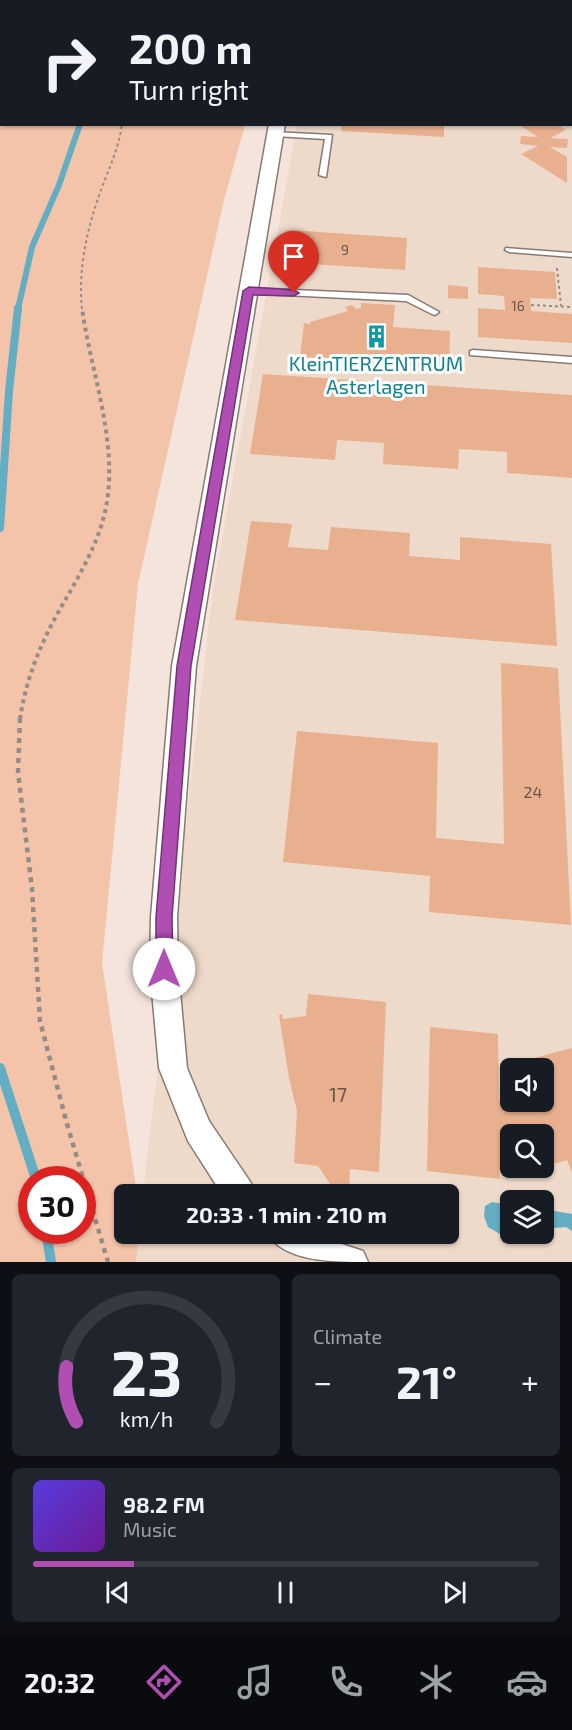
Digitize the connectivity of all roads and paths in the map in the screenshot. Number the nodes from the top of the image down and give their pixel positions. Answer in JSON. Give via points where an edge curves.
{"nodes":[{"id":1,"x":122,"y":126,"type":"edge"},
{"id":2,"x":276,"y":129,"type":"edge"},
{"id":3,"x":323,"y":175,"type":"dead end"},
{"id":4,"x":509,"y":250,"type":"dead end"},
{"id":5,"x":556,"y":254,"type":"junction"},
{"id":6,"x":572,"y":255,"type":"edge"},
{"id":7,"x":249,"y":291,"type":"junction"},
{"id":8,"x":531,"y":304,"type":"dead end"},
{"id":9,"x":561,"y":306,"type":"junction"},
{"id":10,"x":572,"y":307,"type":"edge"},
{"id":11,"x":435,"y":312,"type":"dead end"},
{"id":12,"x":473,"y":353,"type":"dead end"},
{"id":13,"x":572,"y":360,"type":"edge"},
{"id":14,"x":233,"y":1184,"type":"edge"},
{"id":15,"x":297,"y":1244,"type":"edge"},
{"id":16,"x":108,"y":1262,"type":"edge"},
{"id":17,"x":352,"y":1262,"type":"edge"}],
"edges":[{"from":1,"to":16,"type":"path","via":[[86,235],[81,282],[108,450],[108,494],[96,543],[46,636],[30,675],[20,719],[18,776],[30,870],[40,1022]]},
{"from":2,"to":3,"type":"lane","via":[[329,137]]},
{"from":2,"to":7,"type":"street"},
{"from":4,"to":5,"type":"lane"},
{"from":5,"to":6,"type":"lane"},
{"from":5,"to":9,"type":"path"},
{"from":7,"to":11,"type":"lane","via":[[408,298]]},
{"from":7,"to":14,"type":"street","via":[[184,666],[164,917],[164,969],[173,1068],[198,1131]]},
{"from":8,"to":9,"type":"path"},
{"from":9,"to":10,"type":"path"},
{"from":12,"to":13,"type":"lane"},
{"from":15,"to":17,"type":"street"}]}
